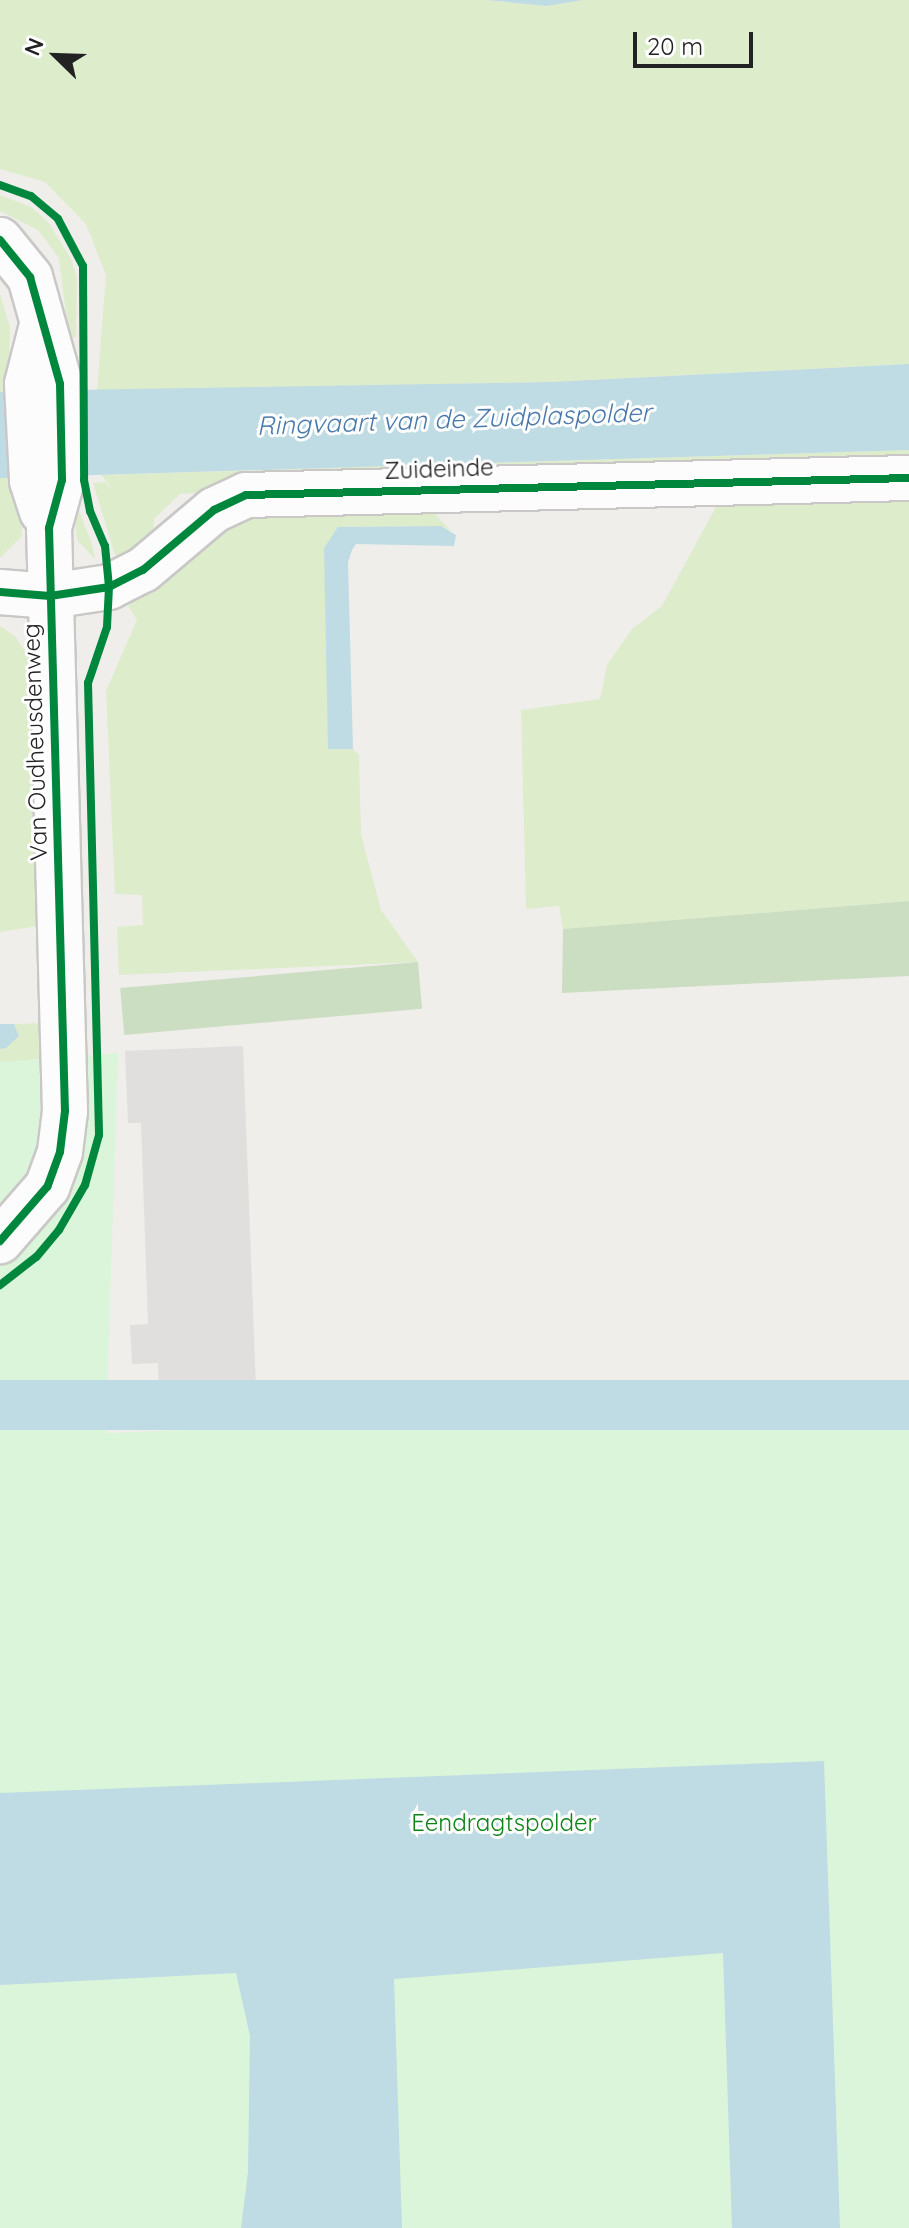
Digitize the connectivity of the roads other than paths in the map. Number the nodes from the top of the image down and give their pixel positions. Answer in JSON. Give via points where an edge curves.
{"nodes":[{"id":1,"x":0,"y":240,"type":"edge"},
{"id":2,"x":909,"y":478,"type":"edge"},
{"id":3,"x":0,"y":592,"type":"edge"},
{"id":4,"x":50,"y":596,"type":"junction"},
{"id":5,"x":0,"y":1241,"type":"edge"}],
"edges":[{"from":1,"to":4,"type":"street","name":"Van Oudheusdenweg","via":[[30,277],[41,303]]},
{"from":2,"to":4,"type":"street","name":"Zuideinde","via":[[246,495],[214,510],[143,570],[109,587]]},
{"from":3,"to":4,"type":"street","name":"Zuideinde"},
{"from":4,"to":5,"type":"street","name":"Van Oudheusdenweg","via":[[65,1111],[60,1152],[47,1187]]}]}
